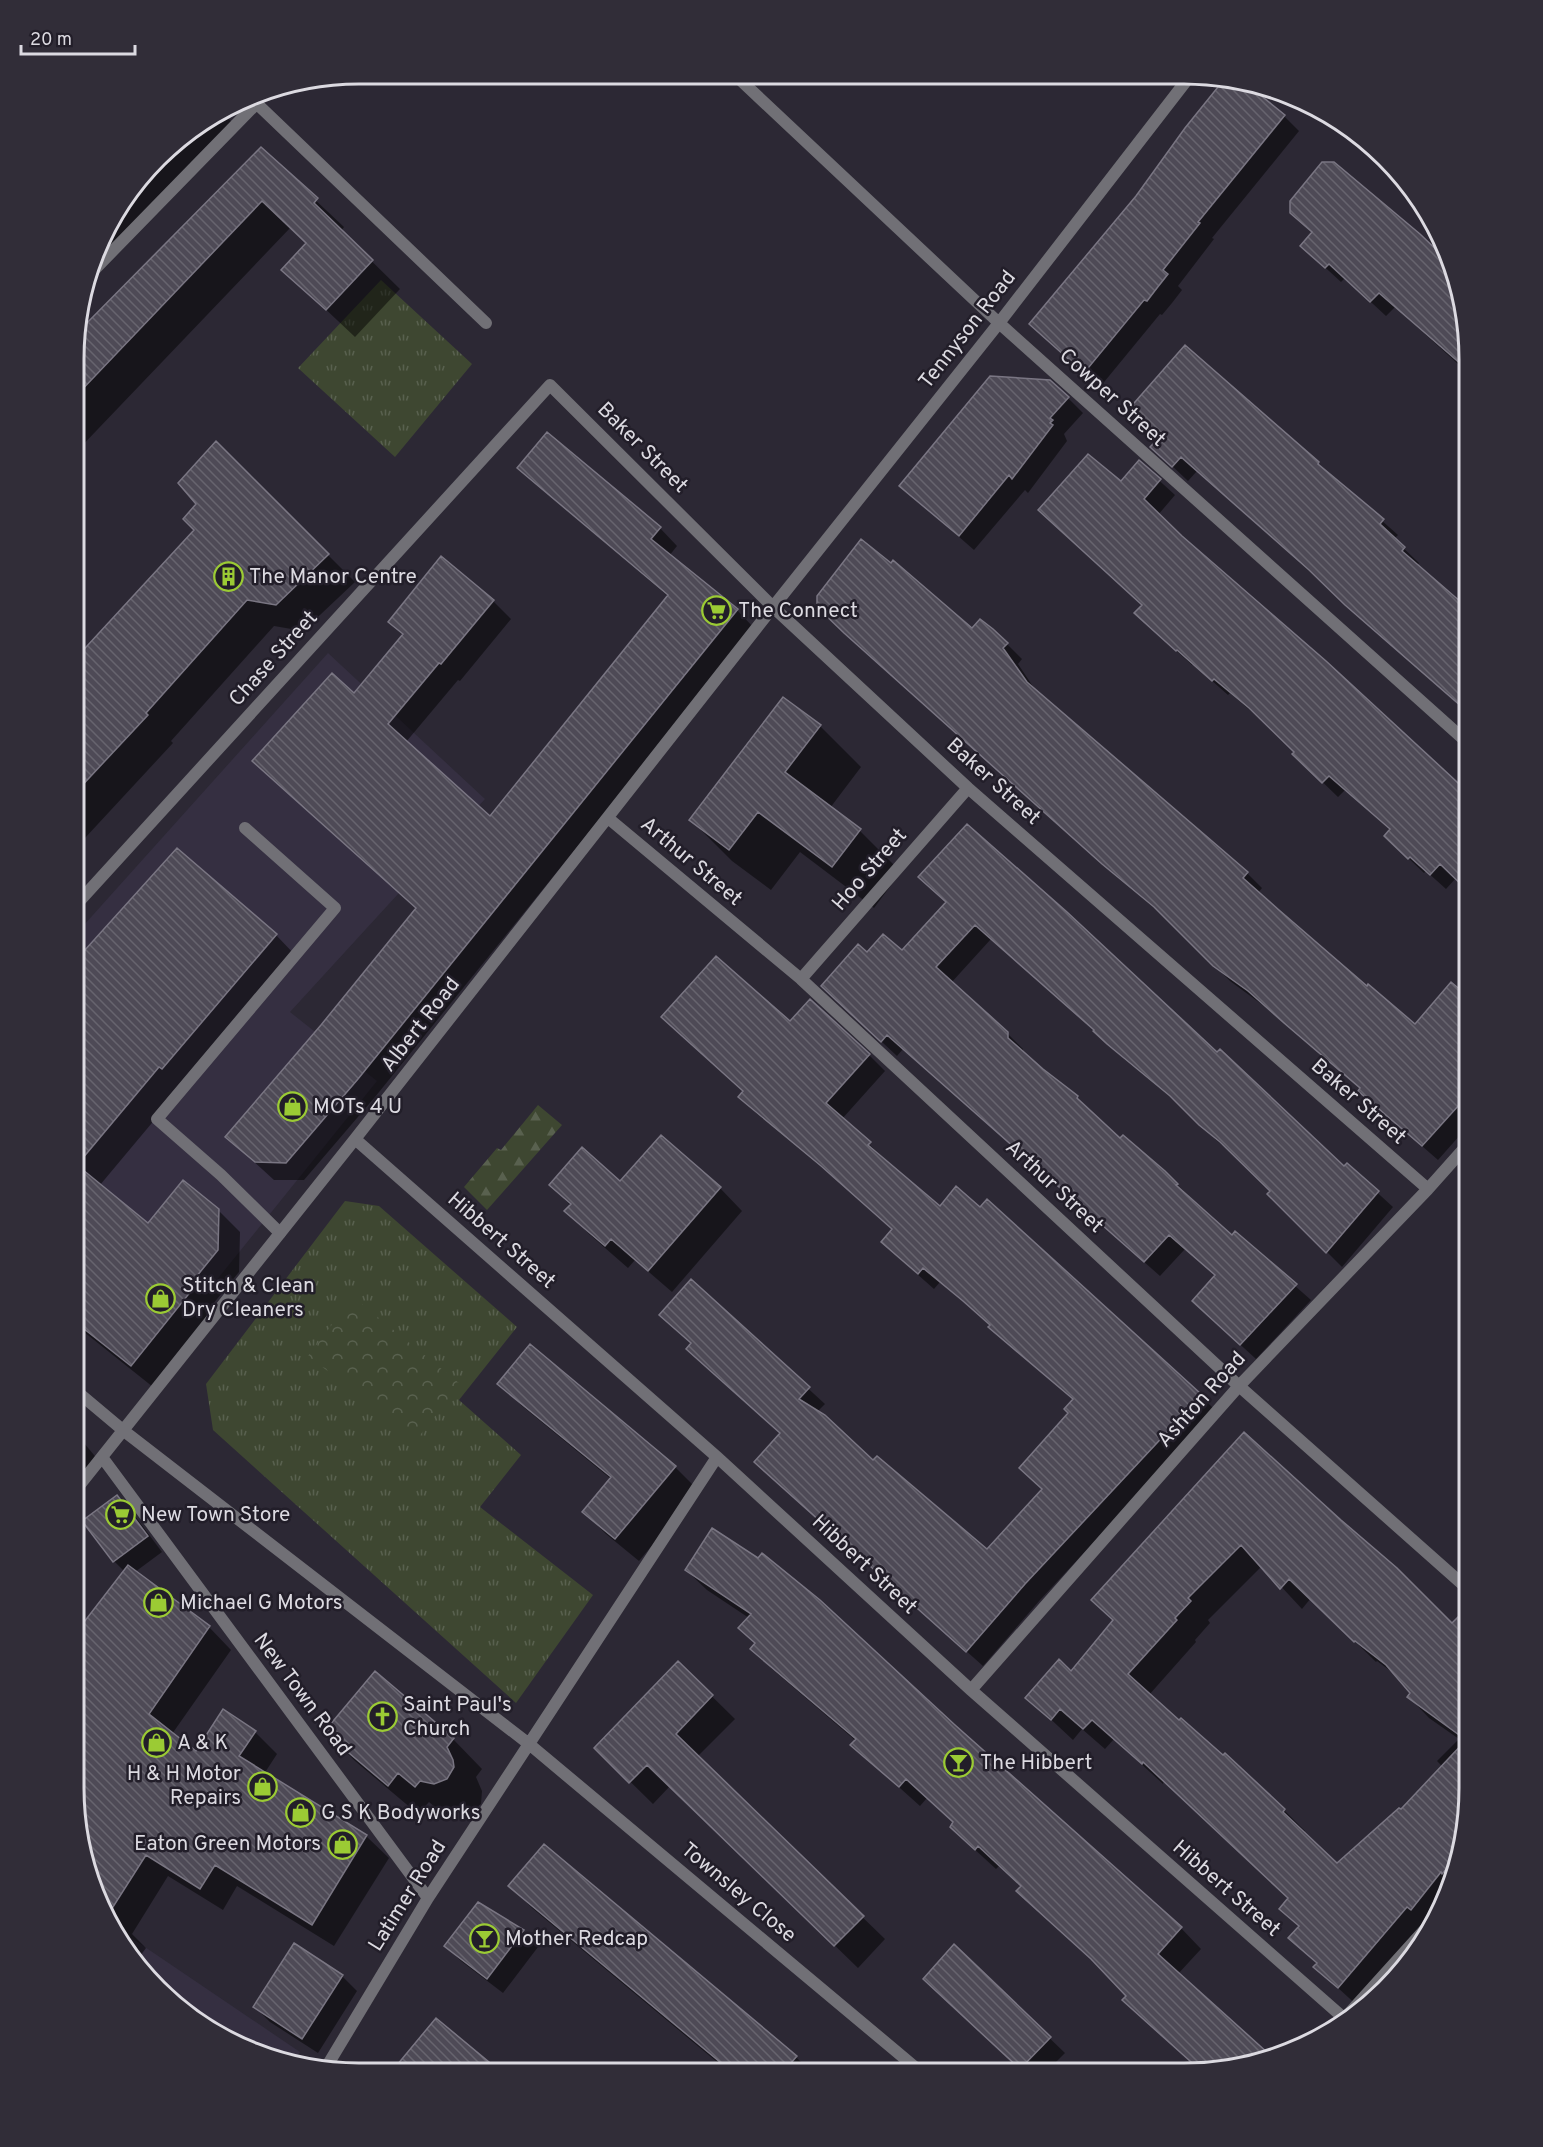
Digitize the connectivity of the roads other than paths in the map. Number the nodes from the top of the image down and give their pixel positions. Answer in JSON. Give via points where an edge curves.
{"nodes":[{"id":1,"x":745,"y":84,"type":"edge"},
{"id":2,"x":1184,"y":84,"type":"edge"},
{"id":3,"x":257,"y":104,"type":"edge"},
{"id":4,"x":248,"y":108,"type":"edge"},
{"id":5,"x":103,"y":261,"type":"edge"},
{"id":6,"x":486,"y":323,"type":"dead end"},
{"id":7,"x":999,"y":323,"type":"junction"},
{"id":8,"x":550,"y":385,"type":"joint"},
{"id":9,"x":772,"y":607,"type":"junction"},
{"id":10,"x":1459,"y":735,"type":"edge"},
{"id":11,"x":968,"y":788,"type":"junction"},
{"id":12,"x":608,"y":818,"type":"junction"},
{"id":13,"x":245,"y":828,"type":"dead end"},
{"id":14,"x":84,"y":896,"type":"edge"},
{"id":15,"x":801,"y":979,"type":"junction"},
{"id":16,"x":355,"y":1139,"type":"junction"},
{"id":17,"x":1459,"y":1154,"type":"edge"},
{"id":18,"x":1428,"y":1189,"type":"junction"},
{"id":19,"x":279,"y":1233,"type":"junction"},
{"id":20,"x":1239,"y":1386,"type":"junction"},
{"id":21,"x":84,"y":1397,"type":"edge"},
{"id":22,"x":124,"y":1431,"type":"junction"},
{"id":23,"x":102,"y":1457,"type":"junction"},
{"id":24,"x":717,"y":1457,"type":"junction"},
{"id":25,"x":84,"y":1480,"type":"edge"},
{"id":26,"x":1459,"y":1581,"type":"edge"},
{"id":27,"x":971,"y":1690,"type":"junction"},
{"id":28,"x":529,"y":1744,"type":"junction"},
{"id":29,"x":428,"y":1898,"type":"junction"},
{"id":30,"x":1398,"y":1960,"type":"edge"},
{"id":31,"x":1383,"y":1977,"type":"edge"},
{"id":32,"x":1339,"y":2015,"type":"edge"},
{"id":33,"x":330,"y":2061,"type":"edge"},
{"id":34,"x":910,"y":2063,"type":"edge"}],
"edges":[{"from":1,"to":7,"type":"street","name":"Cowper Street"},
{"from":2,"to":7,"type":"street","name":"Tennyson Road"},
{"from":3,"to":6,"type":"street"},
{"from":4,"to":5,"type":"street"},
{"from":7,"to":9,"type":"street","name":"Tennyson Road"},
{"from":7,"to":10,"type":"street","name":"Cowper Street"},
{"from":8,"to":9,"type":"street","name":"Baker Street"},
{"from":8,"to":14,"type":"street","name":"Chase Street"},
{"from":9,"to":11,"type":"street","name":"Baker Street"},
{"from":9,"to":12,"type":"street","name":"Albert Road"},
{"from":11,"to":15,"type":"street","name":"Hoo Street"},
{"from":11,"to":18,"type":"street","name":"Baker Street"},
{"from":12,"to":15,"type":"street","name":"Arthur Street"},
{"from":12,"to":16,"type":"street","name":"Albert Road"},
{"from":13,"to":19,"type":"street","via":[[335,908],[157,1119]]},
{"from":15,"to":20,"type":"street","name":"Arthur Street"},
{"from":16,"to":19,"type":"street","name":"Albert Road"},
{"from":16,"to":24,"type":"street","name":"Hibbert Street"},
{"from":17,"to":18,"type":"street","name":"Ashton Road"},
{"from":18,"to":20,"type":"street","name":"Ashton Road"},
{"from":19,"to":22,"type":"street","name":"Albert Road"},
{"from":20,"to":26,"type":"street","name":"Arthur Street"},
{"from":20,"to":27,"type":"street","name":"Ashton Road"},
{"from":21,"to":22,"type":"street","name":"Townsley Close"},
{"from":22,"to":23,"type":"street","name":"Albert Road"},
{"from":22,"to":28,"type":"street","name":"Townsley Close"},
{"from":23,"to":25,"type":"street","name":"Albert Road"},
{"from":23,"to":29,"type":"street","name":"New Town Road"},
{"from":24,"to":27,"type":"street","name":"Hibbert Street"},
{"from":24,"to":28,"type":"street","name":"Latimer Road"},
{"from":27,"to":32,"type":"street","name":"Hibbert Street"},
{"from":28,"to":29,"type":"street","name":"Latimer Road"},
{"from":28,"to":34,"type":"street","name":"Townsley Close"},
{"from":29,"to":33,"type":"street","name":"Latimer Road"},
{"from":30,"to":31,"type":"street"}]}
